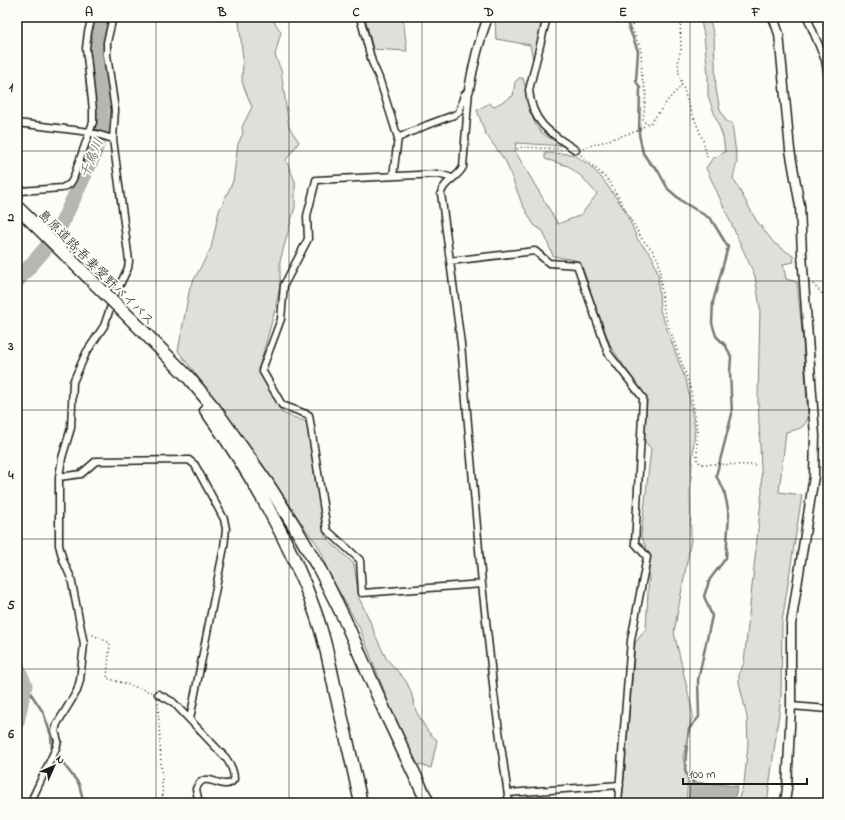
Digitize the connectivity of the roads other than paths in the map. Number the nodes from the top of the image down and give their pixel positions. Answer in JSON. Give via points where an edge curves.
{"nodes":[{"id":1,"x":92,"y":17,"type":"edge"},
{"id":2,"x":112,"y":17,"type":"edge"},
{"id":3,"x":360,"y":17,"type":"edge"},
{"id":4,"x":488,"y":17,"type":"edge"},
{"id":5,"x":547,"y":17,"type":"edge"},
{"id":6,"x":773,"y":17,"type":"edge"},
{"id":7,"x":807,"y":17,"type":"edge"},
{"id":8,"x":828,"y":77,"type":"edge"},
{"id":9,"x":469,"y":90,"type":"junction"},
{"id":10,"x":17,"y":123,"type":"edge"},
{"id":11,"x":92,"y":132,"type":"junction"},
{"id":12,"x":111,"y":138,"type":"junction"},
{"id":13,"x":398,"y":138,"type":"junction"},
{"id":14,"x":576,"y":150,"type":"road end"},
{"id":15,"x":393,"y":176,"type":"junction"},
{"id":16,"x":452,"y":179,"type":"junction"},
{"id":17,"x":17,"y":183,"type":"edge"},
{"id":18,"x":20,"y":191,"type":"junction"},
{"id":19,"x":17,"y":198,"type":"edge"},
{"id":20,"x":17,"y":207,"type":"edge"},
{"id":21,"x":450,"y":262,"type":"junction"},
{"id":22,"x":158,"y":347,"type":"junction"},
{"id":23,"x":59,"y":477,"type":"junction"},
{"id":24,"x":482,"y":584,"type":"junction"},
{"id":25,"x":158,"y":694,"type":"road end"},
{"id":26,"x":791,"y":706,"type":"junction"},
{"id":27,"x":828,"y":709,"type":"edge"},
{"id":28,"x":190,"y":720,"type":"junction"},
{"id":29,"x":620,"y":785,"type":"junction"},
{"id":30,"x":508,"y":793,"type":"junction"},
{"id":31,"x":32,"y":803,"type":"edge"},
{"id":32,"x":198,"y":803,"type":"edge"},
{"id":33,"x":361,"y":803,"type":"edge"},
{"id":34,"x":428,"y":803,"type":"edge"},
{"id":35,"x":509,"y":803,"type":"edge"},
{"id":36,"x":618,"y":803,"type":"edge"},
{"id":37,"x":785,"y":803,"type":"edge"}],
"edges":[{"from":1,"to":11,"type":"street","via":[[86,48],[93,110]]},
{"from":2,"to":12,"type":"street","via":[[107,42],[115,110]]},
{"from":3,"to":13,"type":"street","via":[[372,62]]},
{"from":4,"to":9,"type":"street","via":[[472,67]]},
{"from":5,"to":14,"type":"street","via":[[529,90],[530,100],[546,130]]},
{"from":6,"to":26,"type":"street","via":[[779,34],[790,150],[800,206],[815,436],[814,476],[791,625]]},
{"from":7,"to":8,"type":"street","via":[[825,60]]},
{"from":9,"to":13,"type":"street","via":[[464,95],[459,112]]},
{"from":9,"to":16,"type":"street","via":[[463,167]]},
{"from":10,"to":11,"type":"street"},
{"from":11,"to":12,"type":"street"},
{"from":11,"to":18,"type":"street","via":[[70,184],[62,188]]},
{"from":12,"to":23,"type":"street","via":[[128,268],[104,326],[86,353],[73,382],[71,428]]},
{"from":13,"to":15,"type":"street"},
{"from":15,"to":16,"type":"street","via":[[438,174]]},
{"from":15,"to":24,"type":"street","via":[[316,180],[307,216],[308,239],[284,286],[281,319],[262,370],[282,405],[309,415],[327,530],[360,560],[362,593]]},
{"from":16,"to":21,"type":"street","via":[[442,188],[441,193]]},
{"from":17,"to":18,"type":"street"},
{"from":18,"to":19,"type":"street"},
{"from":20,"to":22,"type":"highway","name":"島原道路;吾妻愛野バイパス","bridge":true},
{"from":21,"to":24,"type":"street"},
{"from":21,"to":29,"type":"street","via":[[535,251],[549,263],[577,265],[608,353],[643,398],[635,543],[647,557],[631,640]]},
{"from":22,"to":33,"type":"highway","via":[[213,420],[263,501],[300,573],[315,610],[327,652]]},
{"from":22,"to":34,"type":"highway","via":[[214,408],[295,527],[344,618]]},
{"from":23,"to":28,"type":"street","via":[[81,474],[96,461],[189,460],[195,466],[224,519],[224,548]]},
{"from":23,"to":31,"type":"street","via":[[59,545],[71,578],[84,644],[77,691],[57,724],[56,748]]},
{"from":24,"to":30,"type":"street"},
{"from":25,"to":28,"type":"street","via":[[173,702]]},
{"from":26,"to":27,"type":"street"},
{"from":26,"to":37,"type":"street"},
{"from":28,"to":32,"type":"street","via":[[226,758],[234,774],[234,779],[229,784],[208,779],[201,782],[196,789]]},
{"from":29,"to":30,"type":"street"},
{"from":29,"to":36,"type":"street"},
{"from":30,"to":35,"type":"street"}]}
